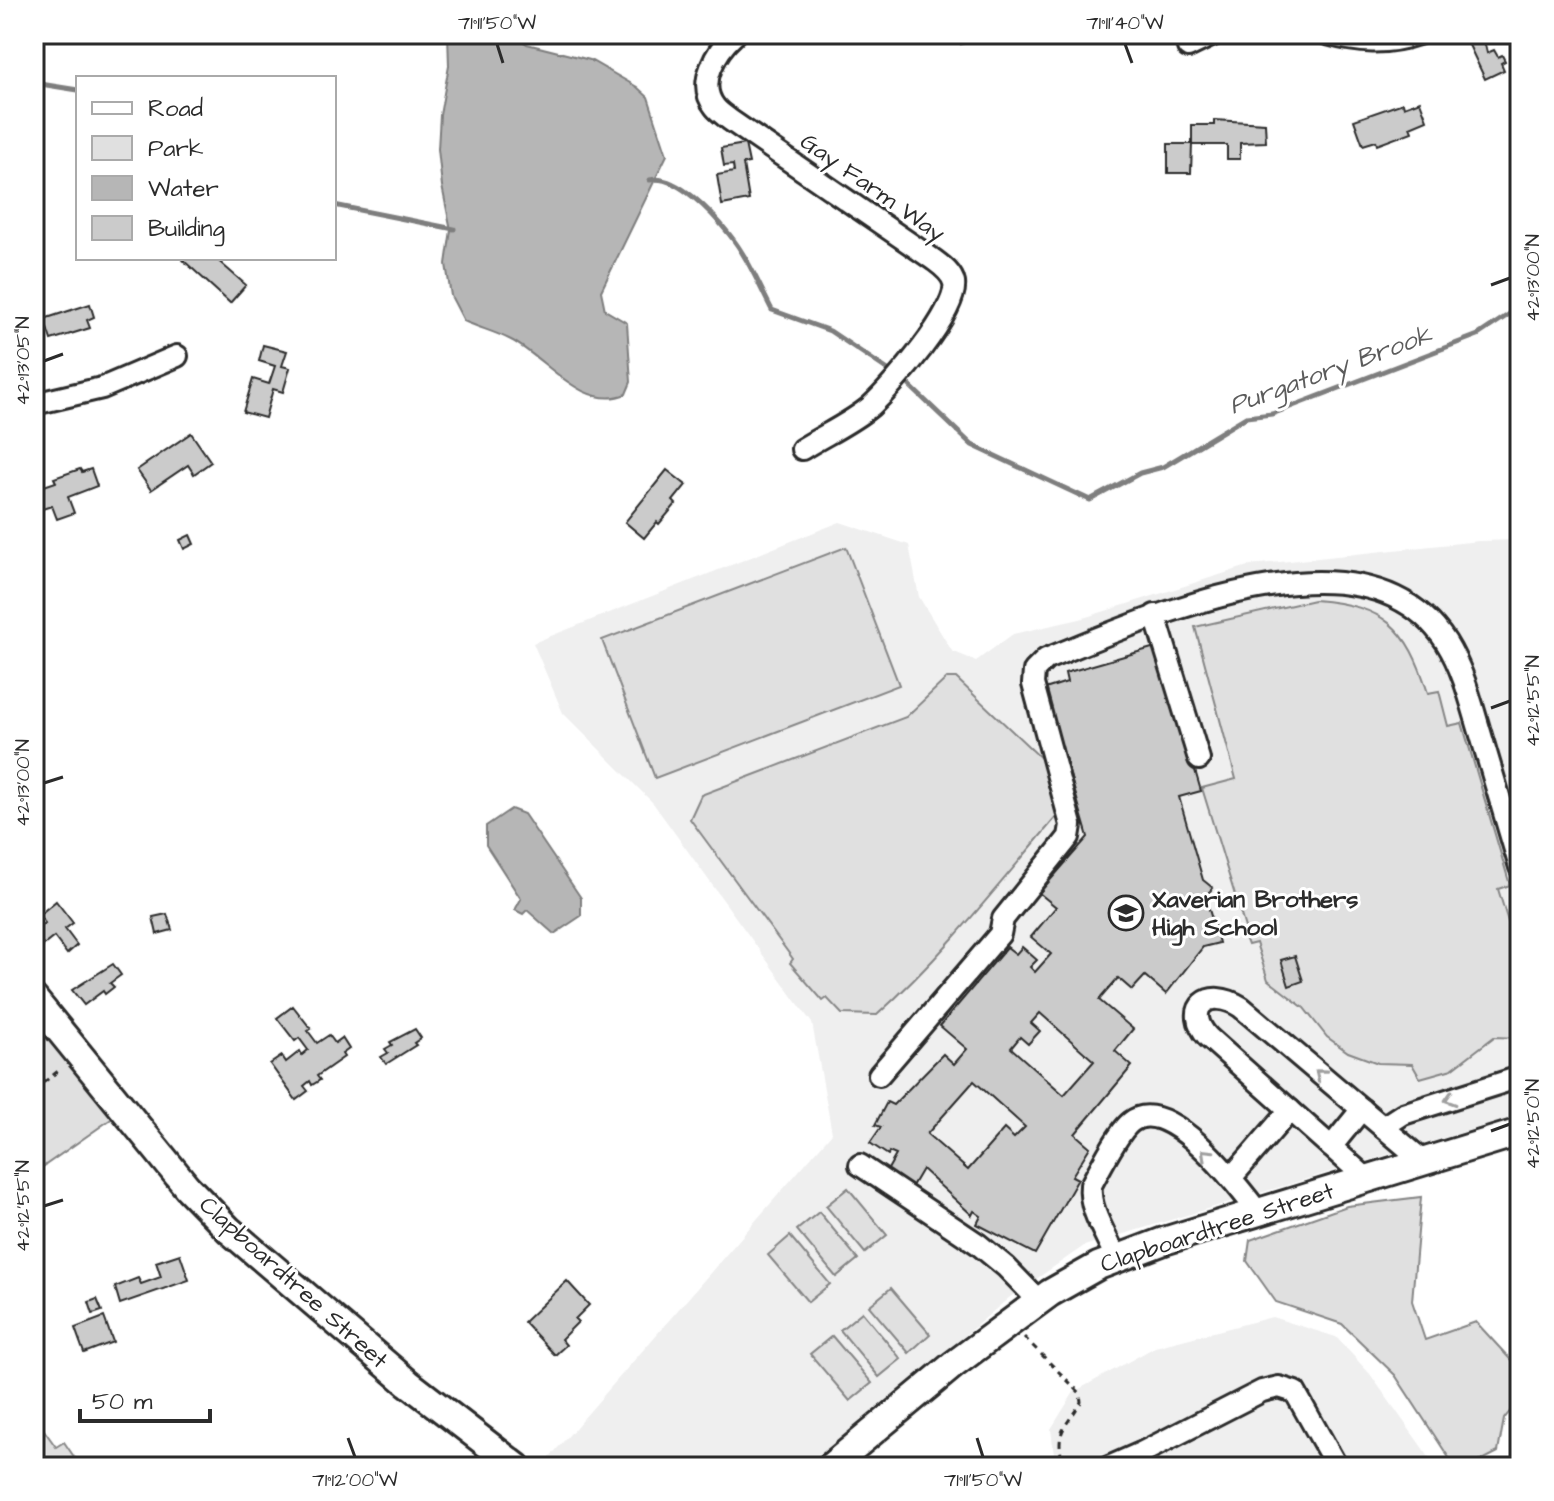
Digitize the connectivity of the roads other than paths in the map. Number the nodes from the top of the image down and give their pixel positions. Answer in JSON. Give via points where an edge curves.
{"nodes":[{"id":1,"x":735,"y":34,"type":"edge"},
{"id":2,"x":1215,"y":34,"type":"edge"},
{"id":3,"x":1327,"y":34,"type":"edge"},
{"id":4,"x":1418,"y":34,"type":"edge"},
{"id":5,"x":1188,"y":47,"type":"dead end"},
{"id":6,"x":177,"y":356,"type":"dead end"},
{"id":7,"x":34,"y":404,"type":"edge"},
{"id":8,"x":802,"y":449,"type":"dead end"},
{"id":9,"x":1155,"y":615,"type":"junction"},
{"id":10,"x":1199,"y":759,"type":"dead end"},
{"id":11,"x":1520,"y":867,"type":"edge"},
{"id":12,"x":34,"y":999,"type":"edge"},
{"id":13,"x":879,"y":1075,"type":"dead end"},
{"id":14,"x":1520,"y":1077,"type":"edge"},
{"id":15,"x":1362,"y":1109,"type":"junction"},
{"id":16,"x":1290,"y":1110,"type":"junction"},
{"id":17,"x":1383,"y":1127,"type":"junction"},
{"id":18,"x":1520,"y":1132,"type":"edge"},
{"id":19,"x":1331,"y":1147,"type":"junction"},
{"id":20,"x":1423,"y":1161,"type":"junction"},
{"id":21,"x":860,"y":1165,"type":"dead end"},
{"id":22,"x":1231,"y":1178,"type":"junction"},
{"id":23,"x":1366,"y":1178,"type":"junction"},
{"id":24,"x":1258,"y":1212,"type":"junction"},
{"id":25,"x":1116,"y":1258,"type":"junction"},
{"id":26,"x":1039,"y":1301,"type":"junction"},
{"id":27,"x":517,"y":1467,"type":"edge"},
{"id":28,"x":830,"y":1467,"type":"edge"},
{"id":29,"x":1109,"y":1467,"type":"edge"},
{"id":30,"x":1337,"y":1467,"type":"edge"}],
"edges":[{"from":1,"to":8,"type":"street","name":"Gay Farm Way","via":[[712,65],[707,86],[714,106],[934,260],[954,282],[946,312],[902,374],[869,407]]},
{"from":2,"to":5,"type":"street"},
{"from":3,"to":4,"type":"street","via":[[1371,43]]},
{"from":6,"to":7,"type":"street","via":[[115,383]]},
{"from":9,"to":10,"type":"street"},
{"from":9,"to":11,"type":"street","via":[[1268,585],[1334,580],[1383,591],[1419,613],[1445,641],[1465,682]]},
{"from":9,"to":13,"type":"street","via":[[1046,659],[1034,671],[1033,684],[1071,825],[1069,837],[1003,919],[1000,934]]},
{"from":12,"to":27,"type":"main road","name":"Clapboardtree Street","via":[[187,1187],[229,1230],[408,1383]]},
{"from":14,"to":17,"type":"street","one_way":true,"via":[[1403,1114]]},
{"from":15,"to":16,"type":"street","one_way":true,"via":[[1241,1007],[1225,998],[1207,1000],[1199,1017],[1204,1032]]},
{"from":15,"to":17,"type":"street"},
{"from":15,"to":19,"type":"street"},
{"from":16,"to":19,"type":"street"},
{"from":16,"to":22,"type":"street"},
{"from":17,"to":20,"type":"street"},
{"from":18,"to":20,"type":"main road","name":"Clapboardtree Street"},
{"from":19,"to":23,"type":"street"},
{"from":20,"to":23,"type":"main road","name":"Clapboardtree Street"},
{"from":21,"to":26,"type":"street","via":[[978,1244]]},
{"from":22,"to":24,"type":"street"},
{"from":22,"to":25,"type":"street","one_way":true,"via":[[1164,1117],[1141,1116],[1129,1123],[1090,1194]]},
{"from":23,"to":24,"type":"main road","name":"Clapboardtree Street"},
{"from":24,"to":25,"type":"main road","name":"Clapboardtree Street"},
{"from":25,"to":26,"type":"main road","name":"Clapboardtree Street"},
{"from":26,"to":28,"type":"main road","name":"Clapboardtree Street"},
{"from":29,"to":30,"type":"street","via":[[1279,1387],[1295,1392]]}]}
